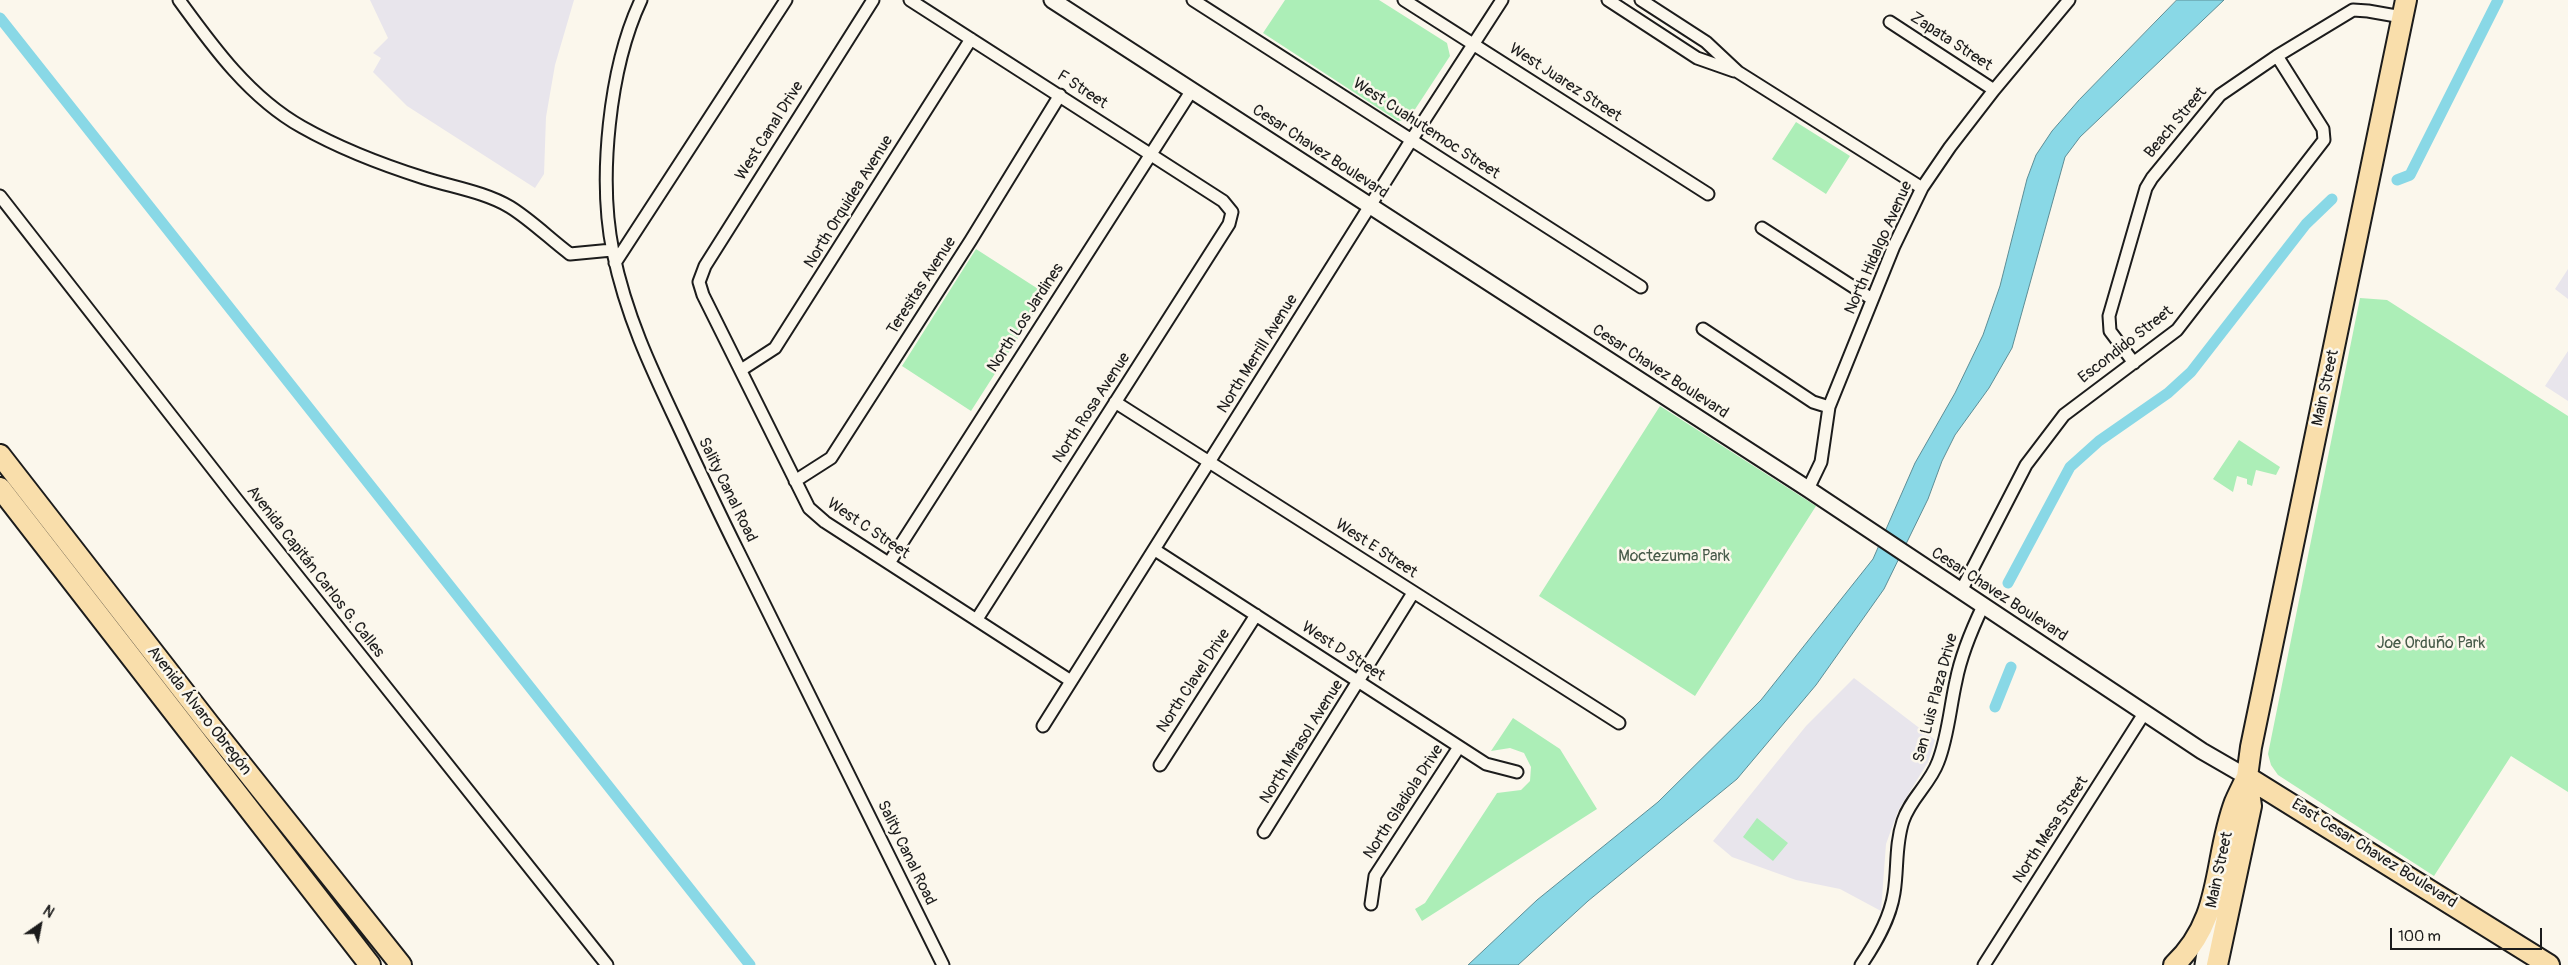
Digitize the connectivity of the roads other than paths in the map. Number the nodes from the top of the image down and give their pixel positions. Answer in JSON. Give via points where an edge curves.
{"nodes":[{"id":1,"x":179,"y":0,"type":"edge"},
{"id":2,"x":641,"y":0,"type":"edge"},
{"id":3,"x":786,"y":0,"type":"edge"},
{"id":4,"x":873,"y":0,"type":"edge"},
{"id":5,"x":910,"y":0,"type":"edge"},
{"id":6,"x":1052,"y":0,"type":"edge"},
{"id":7,"x":1193,"y":0,"type":"edge"},
{"id":8,"x":1404,"y":0,"type":"edge"},
{"id":9,"x":1502,"y":0,"type":"edge"},
{"id":10,"x":1608,"y":0,"type":"edge"},
{"id":11,"x":1641,"y":0,"type":"edge"},
{"id":12,"x":2069,"y":0,"type":"edge"},
{"id":13,"x":2404,"y":9,"type":"edge"},
{"id":14,"x":1890,"y":22,"type":"dead end"},
{"id":15,"x":971,"y":39,"type":"junction"},
{"id":16,"x":1473,"y":44,"type":"junction"},
{"id":17,"x":2277,"y":56,"type":"junction"},
{"id":18,"x":1738,"y":72,"type":"junction"},
{"id":19,"x":1192,"y":90,"type":"junction"},
{"id":20,"x":1994,"y":90,"type":"junction"},
{"id":21,"x":1060,"y":95,"type":"junction"},
{"id":22,"x":1412,"y":139,"type":"junction"},
{"id":23,"x":1150,"y":154,"type":"junction"},
{"id":24,"x":1922,"y":188,"type":"junction"},
{"id":25,"x":1708,"y":194,"type":"dead end"},
{"id":26,"x":0,"y":196,"type":"edge"},
{"id":27,"x":1370,"y":205,"type":"junction"},
{"id":28,"x":1232,"y":212,"type":"joint"},
{"id":29,"x":1762,"y":228,"type":"dead end"},
{"id":30,"x":612,"y":250,"type":"junction"},
{"id":31,"x":616,"y":263,"type":"junction"},
{"id":32,"x":699,"y":282,"type":"joint"},
{"id":33,"x":1641,"y":288,"type":"dead end"},
{"id":34,"x":1872,"y":299,"type":"junction"},
{"id":35,"x":1702,"y":330,"type":"dead end"},
{"id":36,"x":2134,"y":363,"type":"junction"},
{"id":37,"x":742,"y":370,"type":"junction"},
{"id":38,"x":1115,"y":402,"type":"junction"},
{"id":39,"x":1830,"y":407,"type":"junction"},
{"id":40,"x":0,"y":455,"type":"edge"},
{"id":41,"x":1209,"y":462,"type":"junction"},
{"id":42,"x":795,"y":481,"type":"junction"},
{"id":43,"x":0,"y":488,"type":"edge"},
{"id":44,"x":1808,"y":489,"type":"junction"},
{"id":45,"x":1155,"y":550,"type":"junction"},
{"id":46,"x":889,"y":563,"type":"junction"},
{"id":47,"x":1961,"y":591,"type":"junction"},
{"id":48,"x":1413,"y":593,"type":"junction"},
{"id":49,"x":1983,"y":606,"type":"junction"},
{"id":50,"x":1256,"y":615,"type":"junction"},
{"id":51,"x":977,"y":619,"type":"junction"},
{"id":52,"x":1071,"y":681,"type":"junction"},
{"id":53,"x":1359,"y":682,"type":"junction"},
{"id":54,"x":2145,"y":712,"type":"junction"},
{"id":55,"x":1619,"y":723,"type":"dead end"},
{"id":56,"x":1043,"y":726,"type":"dead end"},
{"id":57,"x":1459,"y":747,"type":"junction"},
{"id":58,"x":1160,"y":765,"type":"dead end"},
{"id":59,"x":1517,"y":772,"type":"dead end"},
{"id":60,"x":2247,"y":777,"type":"junction"},
{"id":61,"x":1264,"y":832,"type":"dead end"},
{"id":62,"x":1371,"y":904,"type":"dead end"},
{"id":63,"x":2212,"y":907,"type":"junction"},
{"id":64,"x":370,"y":965,"type":"edge"},
{"id":65,"x":400,"y":965,"type":"edge"},
{"id":66,"x":607,"y":965,"type":"edge"},
{"id":67,"x":943,"y":965,"type":"edge"},
{"id":68,"x":1861,"y":965,"type":"edge"},
{"id":69,"x":1984,"y":965,"type":"edge"},
{"id":70,"x":2174,"y":965,"type":"edge"},
{"id":71,"x":2203,"y":965,"type":"edge"},
{"id":72,"x":2217,"y":965,"type":"edge"},
{"id":73,"x":2550,"y":965,"type":"edge"}],
"edges":[{"from":1,"to":30,"type":"street","via":[[236,74],[270,106],[301,127],[421,177],[510,207],[570,254]]},
{"from":2,"to":30,"type":"street","name":"Sality Canal Road","via":[[625,44],[608,137],[606,182]]},
{"from":3,"to":31,"type":"street"},
{"from":4,"to":32,"type":"street","name":"West Canal Drive","via":[[705,266]]},
{"from":5,"to":15,"type":"street","name":"F Street"},
{"from":6,"to":19,"type":"street","name":"Cesar Chavez Boulevard"},
{"from":7,"to":22,"type":"street","name":"West Cuahutemoc Street"},
{"from":8,"to":16,"type":"street","name":"West Juarez Street"},
{"from":9,"to":16,"type":"street","name":"North Merrill Avenue"},
{"from":10,"to":18,"type":"street","via":[[1697,58]]},
{"from":11,"to":18,"type":"street","via":[[1706,42]]},
{"from":12,"to":20,"type":"street","name":"North Hidalgo Avenue"},
{"from":13,"to":17,"type":"street","name":"Beach Street","via":[[2353,10]]},
{"from":13,"to":60,"type":"highway","name":"Main Street"},
{"from":14,"to":20,"type":"street","name":"Zapata Street"},
{"from":15,"to":21,"type":"street","name":"F Street"},
{"from":15,"to":37,"type":"street","name":"North Orquidea Avenue","via":[[775,348]]},
{"from":16,"to":22,"type":"street","name":"North Merrill Avenue"},
{"from":16,"to":25,"type":"street","name":"West Juarez Street"},
{"from":17,"to":36,"type":"street","name":"Beach Street","via":[[2220,95],[2146,188],[2109,316],[2110,331]]},
{"from":17,"to":36,"type":"street","name":"Escondido Street","via":[[2323,129],[2324,140],[2177,330]]},
{"from":18,"to":24,"type":"street"},
{"from":19,"to":23,"type":"street","name":"North Los Jardines"},
{"from":19,"to":27,"type":"street","name":"Cesar Chavez Boulevard"},
{"from":20,"to":24,"type":"street","name":"North Hidalgo Avenue"},
{"from":21,"to":23,"type":"street","name":"F Street"},
{"from":21,"to":42,"type":"street","name":"Teresitas Avenue","via":[[831,458]]},
{"from":22,"to":27,"type":"street","name":"North Merrill Avenue"},
{"from":22,"to":33,"type":"street","name":"West Cuahutemoc Street"},
{"from":23,"to":28,"type":"street","name":"F Street","via":[[1223,201]]},
{"from":23,"to":46,"type":"street","name":"North Los Jardines"},
{"from":24,"to":34,"type":"street","name":"North Hidalgo Avenue"},
{"from":26,"to":66,"type":"street","name":"Avenida Capitán Carlos G. Calles","via":[[236,500]]},
{"from":27,"to":41,"type":"street","name":"North Merrill Avenue"},
{"from":27,"to":44,"type":"street","name":"Cesar Chavez Boulevard"},
{"from":28,"to":38,"type":"street","name":"North Rosa Avenue","via":[[1229,224]]},
{"from":29,"to":34,"type":"street"},
{"from":30,"to":31,"type":"street","name":"Sality Canal Road"},
{"from":31,"to":67,"type":"street","name":"Sality Canal Road","via":[[636,337]]},
{"from":32,"to":37,"type":"street","name":"West C Street"},
{"from":34,"to":39,"type":"street","name":"North Hidalgo Avenue"},
{"from":35,"to":39,"type":"street","via":[[1813,402]]},
{"from":36,"to":47,"type":"street","name":"Escondido Street","via":[[2073,407],[2026,465]]},
{"from":37,"to":42,"type":"street","name":"West C Street"},
{"from":38,"to":41,"type":"street","name":"West E Street"},
{"from":38,"to":51,"type":"street","name":"North Rosa Avenue"},
{"from":39,"to":44,"type":"street","name":"North Hidalgo Avenue","via":[[1821,462]]},
{"from":40,"to":65,"type":"highway","name":"Avenida Álvaro Obregón"},
{"from":41,"to":45,"type":"street","name":"North Merrill Avenue"},
{"from":41,"to":48,"type":"street","name":"West E Street"},
{"from":42,"to":46,"type":"street","name":"West C Street","via":[[809,508],[825,522]]},
{"from":43,"to":64,"type":"highway","name":"Avenida Álvaro Obregón"},
{"from":44,"to":47,"type":"street","name":"Cesar Chavez Boulevard"},
{"from":45,"to":50,"type":"street","name":"West D Street"},
{"from":45,"to":52,"type":"street","name":"North Merrill Avenue"},
{"from":46,"to":51,"type":"street","name":"West C Street"},
{"from":47,"to":49,"type":"street","name":"Cesar Chavez Boulevard"},
{"from":48,"to":53,"type":"street","name":"North Mirasol Avenue"},
{"from":48,"to":55,"type":"street","name":"West E Street"},
{"from":49,"to":54,"type":"street","name":"Cesar Chavez Boulevard"},
{"from":49,"to":68,"type":"street","name":"San Luis Plaza Drive","via":[[1956,676],[1938,764],[1904,820],[1898,841],[1890,909],[1876,943]]},
{"from":50,"to":53,"type":"street","name":"West D Street"},
{"from":50,"to":58,"type":"street","name":"North Clavel Drive"},
{"from":51,"to":52,"type":"street","name":"West C Street"},
{"from":52,"to":56,"type":"street","name":"North Merrill Avenue"},
{"from":53,"to":57,"type":"street","name":"West D Street"},
{"from":53,"to":61,"type":"street","name":"North Mirasol Avenue"},
{"from":54,"to":60,"type":"street","name":"Cesar Chavez Boulevard"},
{"from":54,"to":69,"type":"street","name":"North Mesa Street"},
{"from":57,"to":59,"type":"street","name":"West D Street","via":[[1486,764]]},
{"from":57,"to":62,"type":"street","name":"North Gladiola Drive","via":[[1375,876]]},
{"from":60,"to":63,"type":"highway","name":"Main Street","via":[[2235,802]]},
{"from":60,"to":72,"type":"highway","name":"Main Street","via":[[2251,806]]},
{"from":60,"to":73,"type":"highway","name":"East Cesar Chavez Boulevard"},
{"from":63,"to":70,"type":"highway","via":[[2197,938]]},
{"from":63,"to":71,"type":"street","name":"Main Street"}]}
